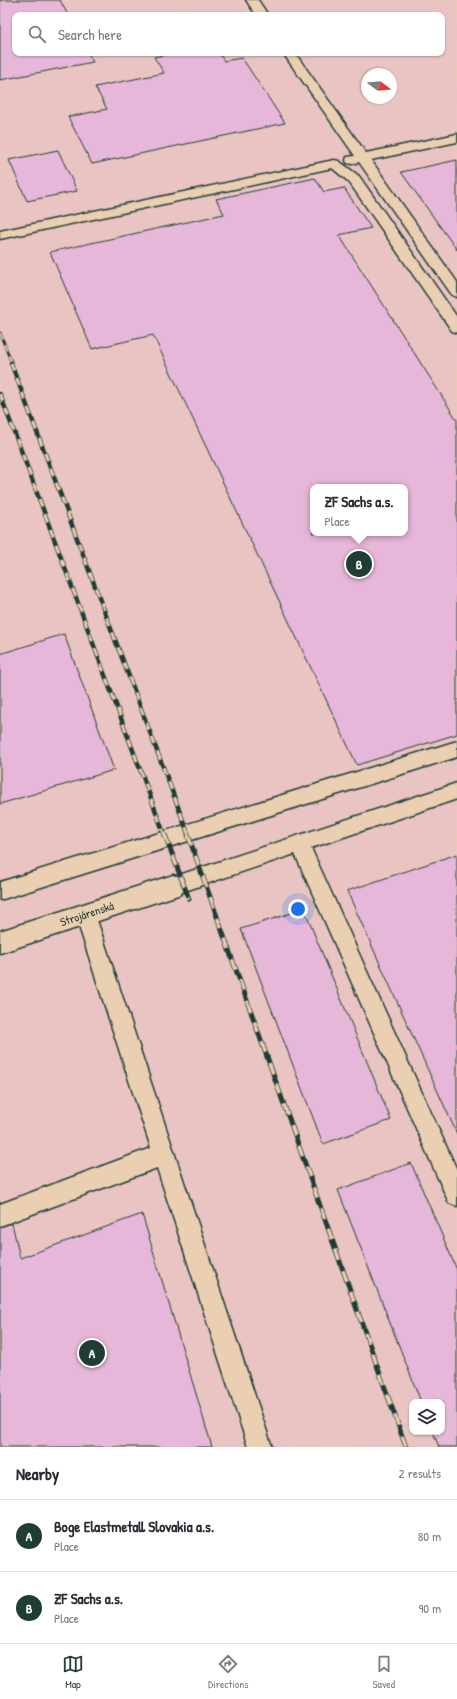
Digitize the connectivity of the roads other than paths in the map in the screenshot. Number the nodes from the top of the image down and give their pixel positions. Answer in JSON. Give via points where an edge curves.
{"nodes":[{"id":1,"x":252,"y":0,"type":"edge"},
{"id":2,"x":260,"y":12,"type":"edge"},
{"id":3,"x":291,"y":56,"type":"edge"},
{"id":4,"x":457,"y":138,"type":"edge"},
{"id":5,"x":363,"y":158,"type":"junction"},
{"id":6,"x":334,"y":164,"type":"junction"},
{"id":7,"x":0,"y":235,"type":"edge"},
{"id":8,"x":457,"y":292,"type":"edge"},
{"id":9,"x":457,"y":328,"type":"edge"},
{"id":10,"x":457,"y":749,"type":"edge"},
{"id":11,"x":457,"y":791,"type":"edge"},
{"id":12,"x":300,"y":844,"type":"junction"},
{"id":13,"x":173,"y":886,"type":"joint"},
{"id":14,"x":0,"y":891,"type":"edge"},
{"id":15,"x":85,"y":914,"type":"junction"},
{"id":16,"x":0,"y":942,"type":"edge"},
{"id":17,"x":164,"y":1154,"type":"junction"},
{"id":18,"x":457,"y":1195,"type":"edge"},
{"id":19,"x":0,"y":1215,"type":"edge"},
{"id":20,"x":260,"y":1447,"type":"edge"}],
"edges":[{"from":1,"to":2,"type":"lane"},
{"from":3,"to":5,"type":"lane"},
{"from":4,"to":5,"type":"lane"},
{"from":5,"to":6,"type":"lane"},
{"from":5,"to":8,"type":"lane"},
{"from":6,"to":7,"type":"lane"},
{"from":6,"to":9,"type":"lane","via":[[354,179]]},
{"from":10,"to":14,"type":"lane"},
{"from":11,"to":12,"type":"lane"},
{"from":12,"to":13,"type":"lane"},
{"from":12,"to":18,"type":"lane"},
{"from":13,"to":15,"type":"street","name":"Strojárenská"},
{"from":15,"to":16,"type":"street","name":"Strojárenská"},
{"from":15,"to":17,"type":"lane"},
{"from":17,"to":19,"type":"lane"},
{"from":17,"to":20,"type":"lane"}]}
